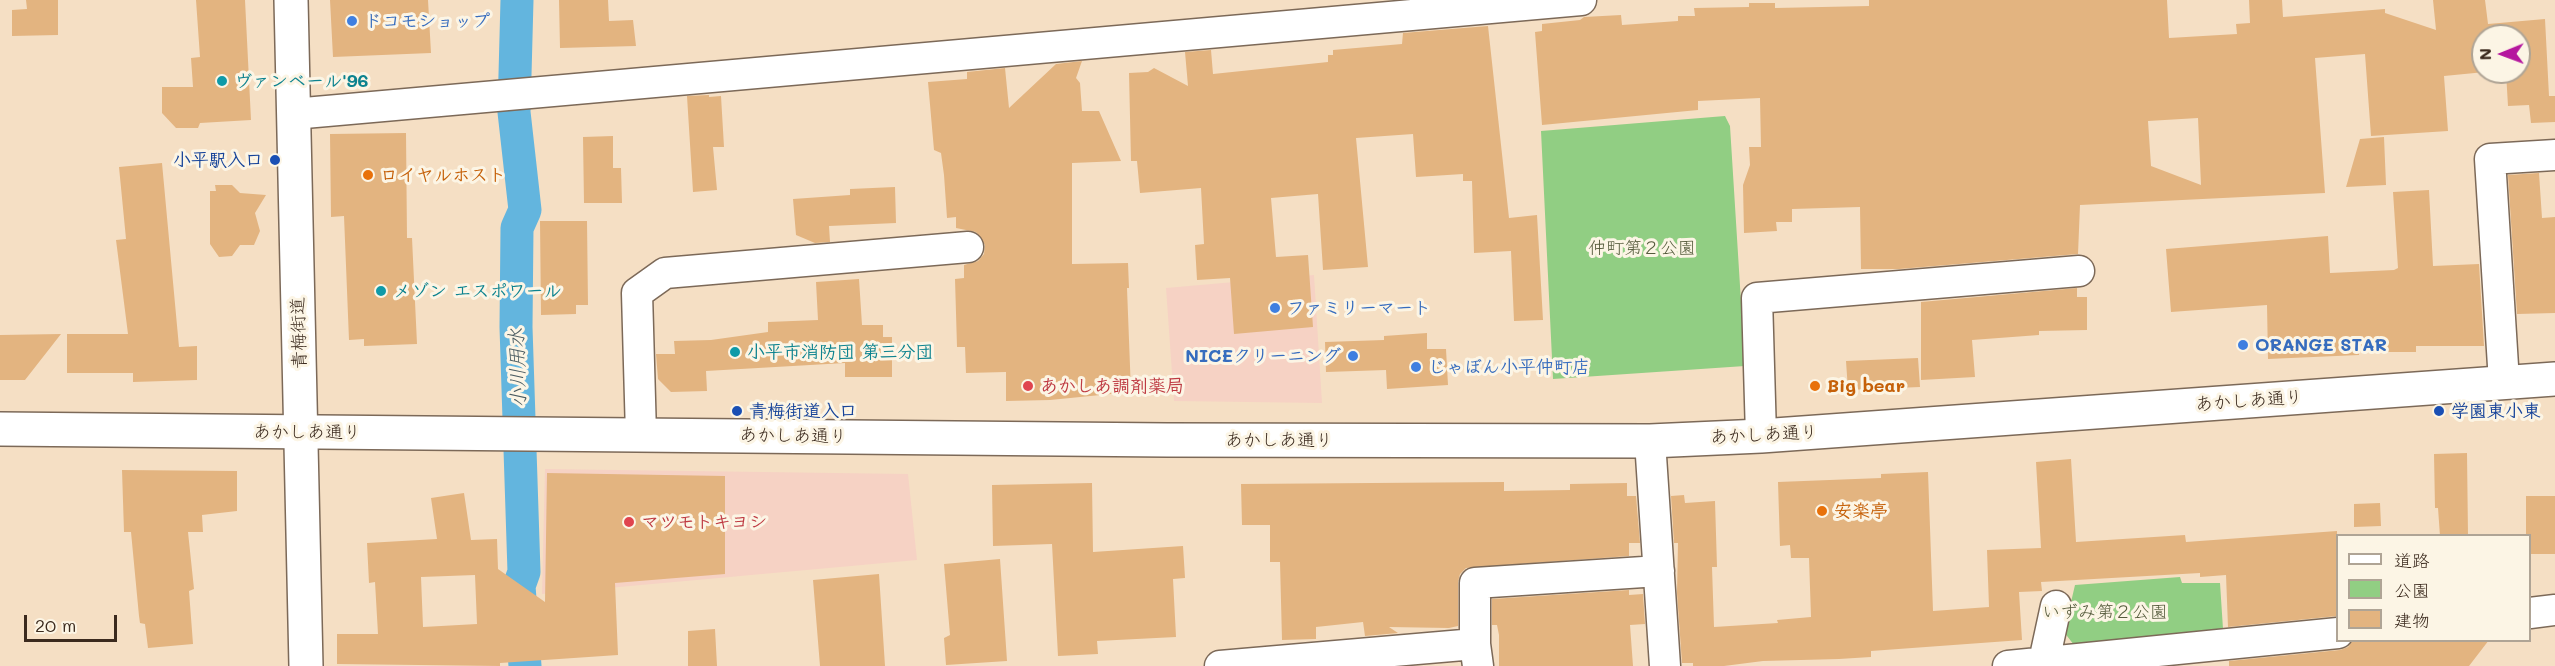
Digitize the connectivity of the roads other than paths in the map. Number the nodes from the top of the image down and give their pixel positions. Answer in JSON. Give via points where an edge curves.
{"nodes":[{"id":1,"x":291,"y":0,"type":"edge"},
{"id":2,"x":1581,"y":0,"type":"edge"},
{"id":3,"x":293,"y":114,"type":"junction"},
{"id":4,"x":2555,"y":155,"type":"edge"},
{"id":5,"x":968,"y":247,"type":"dead end"},
{"id":6,"x":2079,"y":271,"type":"dead end"},
{"id":7,"x":2555,"y":379,"type":"edge"},
{"id":8,"x":2504,"y":382,"type":"junction"},
{"id":9,"x":0,"y":429,"type":"edge"},
{"id":10,"x":302,"y":432,"type":"junction"},
{"id":11,"x":641,"y":435,"type":"junction"},
{"id":12,"x":1761,"y":436,"type":"junction"},
{"id":13,"x":1650,"y":441,"type":"junction"},
{"id":14,"x":1659,"y":571,"type":"junction"},
{"id":15,"x":2056,"y":606,"type":"dead end"},
{"id":16,"x":2555,"y":610,"type":"edge"},
{"id":17,"x":2531,"y":613,"type":"edge"},
{"id":18,"x":2336,"y":633,"type":"edge"},
{"id":19,"x":2271,"y":653,"type":"edge"},
{"id":20,"x":1476,"y":655,"type":"edge"},
{"id":21,"x":2043,"y":665,"type":"edge"},
{"id":22,"x":306,"y":666,"type":"edge"},
{"id":23,"x":1220,"y":666,"type":"edge"},
{"id":24,"x":1665,"y":666,"type":"edge"},
{"id":25,"x":2007,"y":666,"type":"edge"}],
"edges":[{"from":1,"to":3,"type":"street","name":"青梅街道"},
{"from":2,"to":3,"type":"street"},
{"from":3,"to":10,"type":"street","name":"青梅街道"},
{"from":4,"to":8,"type":"street","via":[[2490,159]]},
{"from":5,"to":11,"type":"street","via":[[665,273],[637,293]]},
{"from":6,"to":12,"type":"street","via":[[1757,298]]},
{"from":7,"to":8,"type":"street","name":"あかしあ通り"},
{"from":8,"to":12,"type":"street","name":"あかしあ通り"},
{"from":9,"to":10,"type":"street","name":"あかしあ通り"},
{"from":10,"to":11,"type":"street","name":"あかしあ通り"},
{"from":10,"to":22,"type":"street","name":"青梅街道"},
{"from":11,"to":13,"type":"street","name":"あかしあ通り"},
{"from":12,"to":13,"type":"street","name":"あかしあ通り"},
{"from":13,"to":14,"type":"street"},
{"from":14,"to":20,"type":"street","via":[[1475,583]]},
{"from":14,"to":24,"type":"street"},
{"from":15,"to":21,"type":"street"},
{"from":16,"to":17,"type":"street"},
{"from":18,"to":19,"type":"street"},
{"from":19,"to":21,"type":"street"},
{"from":20,"to":23,"type":"street"},
{"from":21,"to":25,"type":"street"}]}
